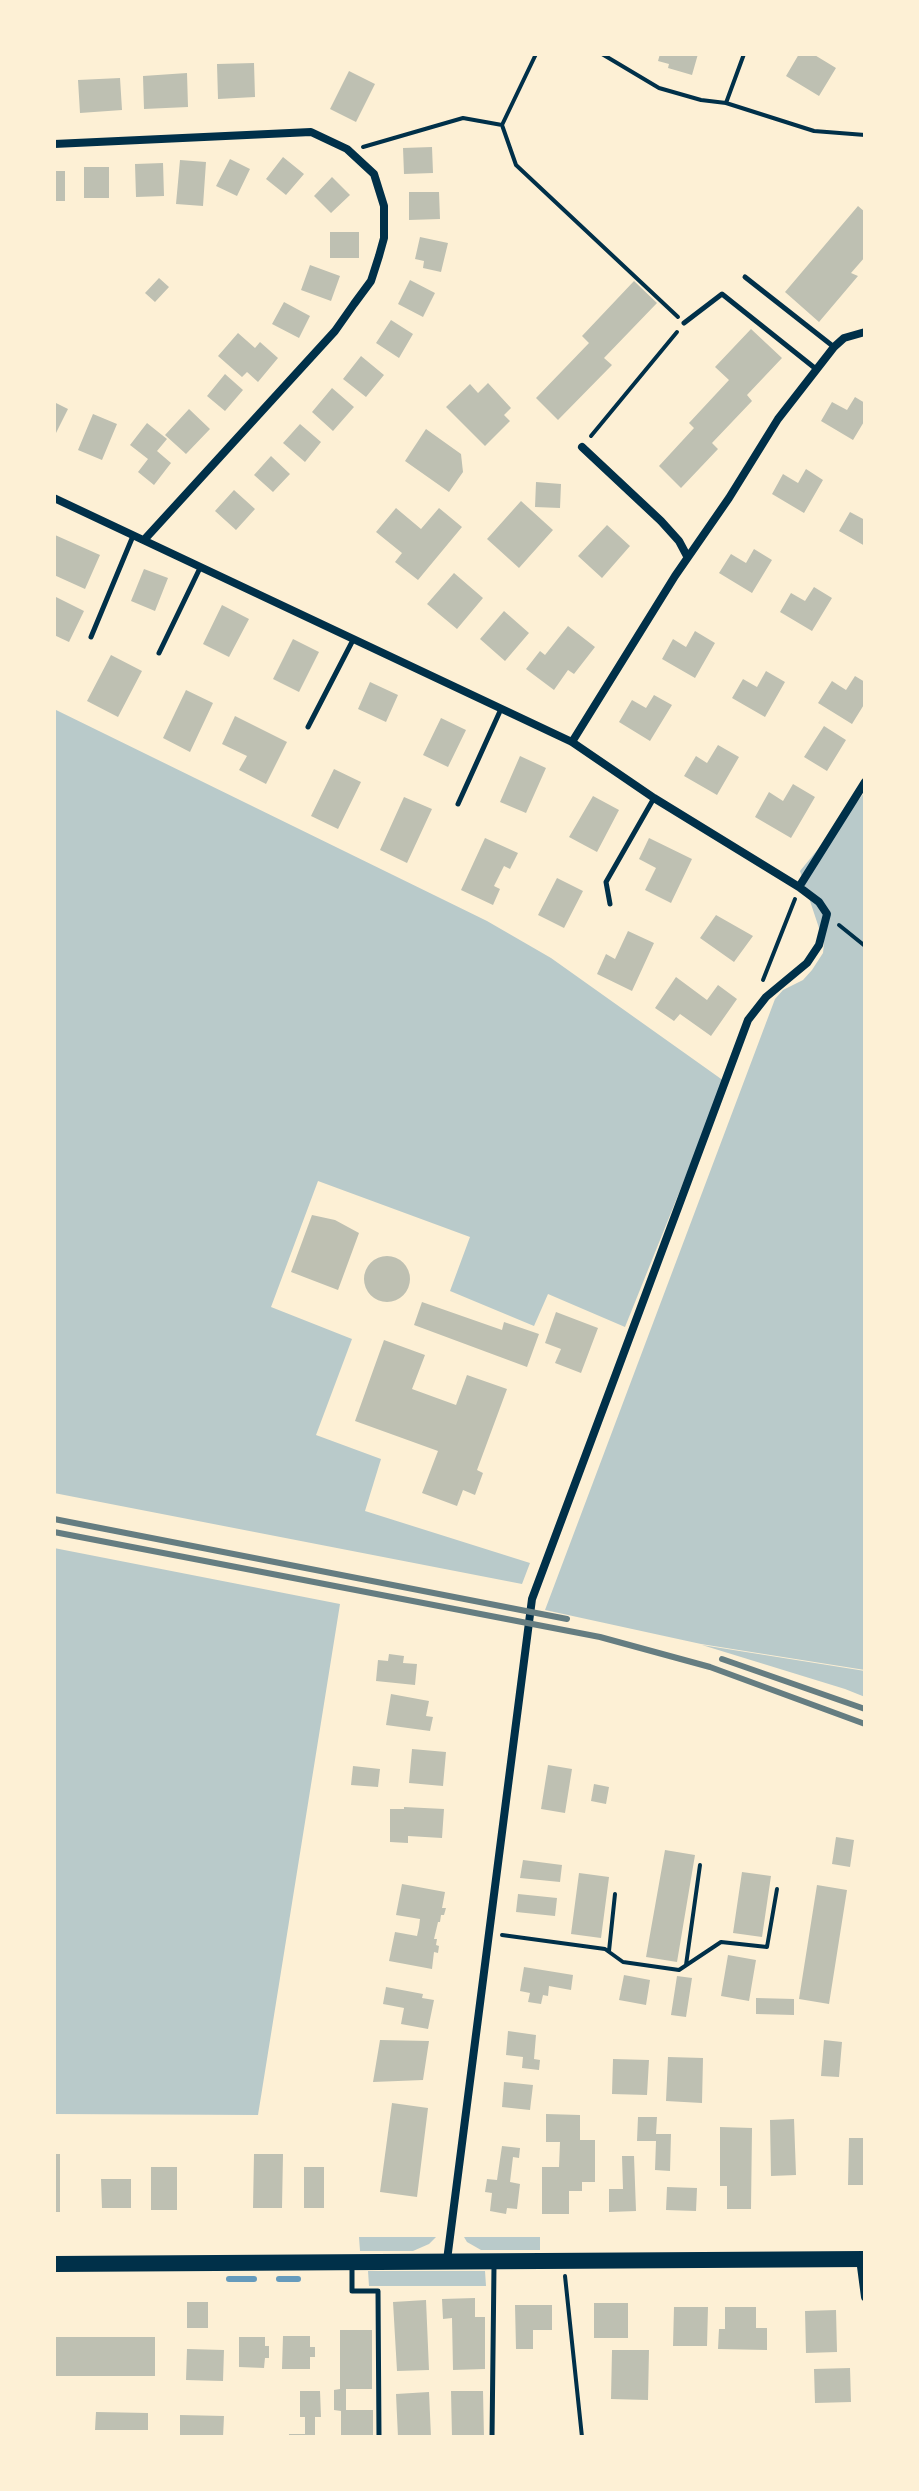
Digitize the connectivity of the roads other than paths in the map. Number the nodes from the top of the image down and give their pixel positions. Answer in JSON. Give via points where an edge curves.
{"nodes":[{"id":1,"x":54,"y":144,"type":"edge"},
{"id":2,"x":745,"y":277,"type":"dead end"},
{"id":3,"x":684,"y":323,"type":"road end"},
{"id":4,"x":865,"y":332,"type":"edge"},
{"id":5,"x":834,"y":347,"type":"junction"},
{"id":6,"x":816,"y":369,"type":"junction"},
{"id":7,"x":582,"y":447,"type":"road end"},
{"id":8,"x":54,"y":498,"type":"edge"},
{"id":9,"x":134,"y":535,"type":"junction"},
{"id":10,"x":144,"y":540,"type":"junction"},
{"id":11,"x":687,"y":556,"type":"junction"},
{"id":12,"x":201,"y":567,"type":"junction"},
{"id":13,"x":91,"y":637,"type":"dead end"},
{"id":14,"x":353,"y":639,"type":"junction"},
{"id":15,"x":159,"y":653,"type":"dead end"},
{"id":16,"x":501,"y":708,"type":"junction"},
{"id":17,"x":308,"y":727,"type":"dead end"},
{"id":18,"x":572,"y":742,"type":"junction"},
{"id":19,"x":865,"y":782,"type":"edge"},
{"id":20,"x":654,"y":798,"type":"junction"},
{"id":21,"x":458,"y":804,"type":"dead end"},
{"id":22,"x":799,"y":887,"type":"junction"},
{"id":23,"x":610,"y":904,"type":"dead end"},
{"id":24,"x":862,"y":2259,"type":"edge"},
{"id":25,"x":447,"y":2260,"type":"junction"},
{"id":26,"x":494,"y":2261,"type":"junction"},
{"id":27,"x":352,"y":2262,"type":"junction"},
{"id":28,"x":54,"y":2264,"type":"edge"},
{"id":29,"x":865,"y":2297,"type":"edge"},
{"id":30,"x":379,"y":2437,"type":"edge"},
{"id":31,"x":492,"y":2437,"type":"edge"}],
"edges":[{"from":1,"to":10,"type":"street","via":[[311,132],[347,149],[374,174],[384,206],[384,238],[371,281],[335,331]]},
{"from":2,"to":5,"type":"lane"},
{"from":3,"to":6,"type":"lane","via":[[722,294]]},
{"from":4,"to":5,"type":"street"},
{"from":5,"to":6,"type":"street"},
{"from":6,"to":11,"type":"street"},
{"from":7,"to":11,"type":"street","via":[[661,521]]},
{"from":8,"to":9,"type":"street"},
{"from":9,"to":10,"type":"street"},
{"from":9,"to":13,"type":"lane"},
{"from":10,"to":12,"type":"street"},
{"from":11,"to":18,"type":"street"},
{"from":12,"to":14,"type":"street"},
{"from":12,"to":15,"type":"lane"},
{"from":14,"to":16,"type":"street"},
{"from":14,"to":17,"type":"lane"},
{"from":16,"to":18,"type":"street"},
{"from":16,"to":21,"type":"lane"},
{"from":18,"to":20,"type":"street"},
{"from":19,"to":22,"type":"street"},
{"from":20,"to":22,"type":"street"},
{"from":20,"to":23,"type":"lane","via":[[606,882]]},
{"from":22,"to":25,"type":"street","via":[[827,914],[819,945],[748,1020],[532,1599]]},
{"from":24,"to":26,"type":"main road"},
{"from":24,"to":29,"type":"street"},
{"from":25,"to":26,"type":"main road"},
{"from":25,"to":27,"type":"main road"},
{"from":26,"to":31,"type":"lane"},
{"from":27,"to":28,"type":"main road"},
{"from":27,"to":30,"type":"lane","via":[[352,2291],[378,2291]]}]}
